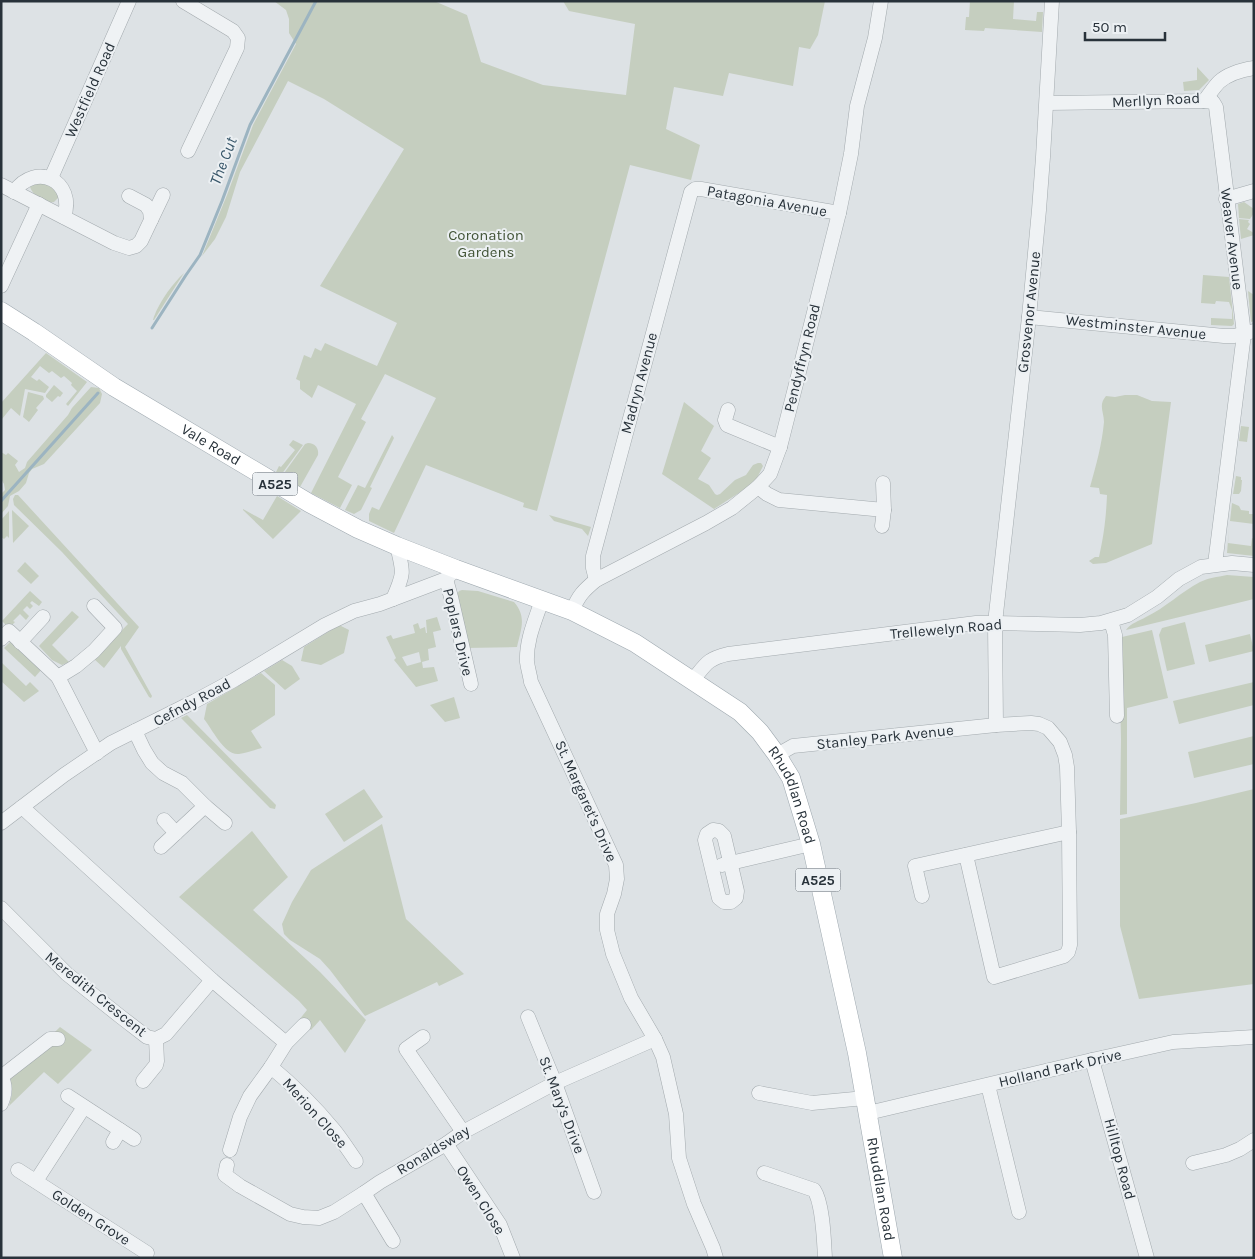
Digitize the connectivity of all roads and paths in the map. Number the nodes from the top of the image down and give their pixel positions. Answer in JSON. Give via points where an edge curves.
{"nodes":[{"id":1,"x":129,"y":1,"type":"edge"},
{"id":2,"x":183,"y":1,"type":"edge"},
{"id":3,"x":881,"y":1,"type":"edge"},
{"id":4,"x":1052,"y":1,"type":"edge"},
{"id":5,"x":1254,"y":68,"type":"edge"},
{"id":6,"x":1204,"y":101,"type":"junction"},
{"id":7,"x":1047,"y":103,"type":"junction"},
{"id":8,"x":188,"y":151,"type":"dead end"},
{"id":9,"x":51,"y":178,"type":"junction"},
{"id":10,"x":1,"y":185,"type":"edge"},
{"id":11,"x":695,"y":189,"type":"joint"},
{"id":12,"x":1254,"y":191,"type":"edge"},
{"id":13,"x":14,"y":192,"type":"junction"},
{"id":14,"x":163,"y":195,"type":"dead end"},
{"id":15,"x":128,"y":196,"type":"dead end"},
{"id":16,"x":1226,"y":199,"type":"junction"},
{"id":17,"x":39,"y":204,"type":"junction"},
{"id":18,"x":839,"y":213,"type":"junction"},
{"id":19,"x":64,"y":217,"type":"junction"},
{"id":20,"x":151,"y":220,"type":"junction"},
{"id":21,"x":1,"y":286,"type":"edge"},
{"id":22,"x":1,"y":311,"type":"edge"},
{"id":23,"x":1029,"y":317,"type":"junction"},
{"id":24,"x":1249,"y":333,"type":"edge"},
{"id":25,"x":728,"y":410,"type":"dead end"},
{"id":26,"x":780,"y":447,"type":"junction"},
{"id":27,"x":884,"y":483,"type":"dead end"},
{"id":28,"x":758,"y":487,"type":"junction"},
{"id":29,"x":884,"y":510,"type":"junction"},
{"id":30,"x":882,"y":526,"type":"dead end"},
{"id":31,"x":397,"y":546,"type":"junction"},
{"id":32,"x":1215,"y":564,"type":"junction"},
{"id":33,"x":1254,"y":565,"type":"edge"},
{"id":34,"x":451,"y":574,"type":"junction"},
{"id":35,"x":596,"y":580,"type":"junction"},
{"id":36,"x":393,"y":599,"type":"junction"},
{"id":37,"x":542,"y":600,"type":"junction"},
{"id":38,"x":94,"y":606,"type":"dead end"},
{"id":39,"x":572,"y":611,"type":"junction"},
{"id":40,"x":42,"y":617,"type":"dead end"},
{"id":41,"x":1112,"y":621,"type":"junction"},
{"id":42,"x":995,"y":623,"type":"junction"},
{"id":43,"x":1,"y":638,"type":"edge"},
{"id":44,"x":20,"y":642,"type":"junction"},
{"id":45,"x":58,"y":678,"type":"junction"},
{"id":46,"x":693,"y":680,"type":"junction"},
{"id":47,"x":471,"y":684,"type":"dead end"},
{"id":48,"x":1117,"y":716,"type":"dead end"},
{"id":49,"x":996,"y":725,"type":"junction"},
{"id":50,"x":135,"y":731,"type":"junction"},
{"id":51,"x":97,"y":753,"type":"junction"},
{"id":52,"x":777,"y":755,"type":"junction"},
{"id":53,"x":205,"y":806,"type":"junction"},
{"id":54,"x":22,"y":807,"type":"junction"},
{"id":55,"x":164,"y":820,"type":"dead end"},
{"id":56,"x":1,"y":823,"type":"edge"},
{"id":57,"x":225,"y":823,"type":"dead end"},
{"id":58,"x":1069,"y":832,"type":"junction"},
{"id":59,"x":176,"y":833,"type":"junction"},
{"id":60,"x":811,"y":844,"type":"junction"},
{"id":61,"x":161,"y":847,"type":"dead end"},
{"id":62,"x":966,"y":855,"type":"junction"},
{"id":63,"x":730,"y":863,"type":"junction"},
{"id":64,"x":712,"y":867,"type":"junction"},
{"id":65,"x":922,"y":896,"type":"dead end"},
{"id":66,"x":1,"y":908,"type":"edge"},
{"id":67,"x":212,"y":980,"type":"junction"},
{"id":68,"x":528,"y":1017,"type":"dead end"},
{"id":69,"x":304,"y":1025,"type":"dead end"},
{"id":70,"x":423,"y":1037,"type":"dead end"},
{"id":71,"x":1254,"y":1037,"type":"edge"},
{"id":72,"x":58,"y":1039,"type":"dead end"},
{"id":73,"x":156,"y":1039,"type":"junction"},
{"id":74,"x":655,"y":1039,"type":"junction"},
{"id":75,"x":286,"y":1043,"type":"junction"},
{"id":76,"x":1092,"y":1060,"type":"junction"},
{"id":77,"x":271,"y":1067,"type":"junction"},
{"id":78,"x":1,"y":1077,"type":"edge"},
{"id":79,"x":143,"y":1081,"type":"dead end"},
{"id":80,"x":555,"y":1083,"type":"junction"},
{"id":81,"x":988,"y":1085,"type":"junction"},
{"id":82,"x":759,"y":1094,"type":"dead end"},
{"id":83,"x":68,"y":1096,"type":"dead end"},
{"id":84,"x":1,"y":1104,"type":"edge"},
{"id":85,"x":866,"y":1106,"type":"junction"},
{"id":86,"x":84,"y":1107,"type":"junction"},
{"id":87,"x":463,"y":1132,"type":"junction"},
{"id":88,"x":134,"y":1138,"type":"dead end"},
{"id":89,"x":1254,"y":1140,"type":"edge"},
{"id":90,"x":446,"y":1144,"type":"junction"},
{"id":91,"x":230,"y":1150,"type":"dead end"},
{"id":92,"x":356,"y":1161,"type":"dead end"},
{"id":93,"x":1193,"y":1163,"type":"dead end"},
{"id":94,"x":227,"y":1165,"type":"dead end"},
{"id":95,"x":18,"y":1170,"type":"dead end"},
{"id":96,"x":764,"y":1173,"type":"dead end"},
{"id":97,"x":36,"y":1181,"type":"junction"},
{"id":98,"x":594,"y":1192,"type":"dead end"},
{"id":99,"x":364,"y":1193,"type":"junction"},
{"id":100,"x":1020,"y":1212,"type":"dead end"},
{"id":101,"x":393,"y":1241,"type":"dead end"},
{"id":102,"x":149,"y":1256,"type":"edge"},
{"id":103,"x":513,"y":1258,"type":"edge"},
{"id":104,"x":716,"y":1258,"type":"edge"},
{"id":105,"x":825,"y":1258,"type":"edge"},
{"id":106,"x":893,"y":1258,"type":"edge"},
{"id":107,"x":1147,"y":1258,"type":"edge"}],
"edges":[{"from":1,"to":9,"type":"street","name":"Westfield Road"},
{"from":2,"to":8,"type":"street","via":[[238,38],[237,48]]},
{"from":3,"to":18,"type":"street","name":"Pendyffryn Road","via":[[857,106]]},
{"from":4,"to":7,"type":"street","name":"Grosvenor Avenue"},
{"from":5,"to":6,"type":"street","name":"Merllyn Road","via":[[1235,72],[1218,82]]},
{"from":6,"to":7,"type":"street","name":"Merllyn Road"},
{"from":6,"to":16,"type":"street","name":"Weaver Avenue","via":[[1213,102],[1216,107]]},
{"from":7,"to":23,"type":"street","name":"Grosvenor Avenue"},
{"from":9,"to":13,"type":"street","via":[[43,176],[26,180]]},
{"from":9,"to":19,"type":"street","via":[[67,199]]},
{"from":10,"to":13,"type":"street"},
{"from":11,"to":18,"type":"street","name":"Patagonia Avenue"},
{"from":11,"to":35,"type":"street","name":"Madryn Avenue","via":[[691,192],[683,220],[593,556]]},
{"from":12,"to":16,"type":"street"},
{"from":13,"to":17,"type":"street"},
{"from":14,"to":20,"type":"street"},
{"from":15,"to":20,"type":"street","via":[[146,205]]},
{"from":16,"to":24,"type":"street","name":"Weaver Avenue"},
{"from":17,"to":19,"type":"street"},
{"from":17,"to":21,"type":"street"},
{"from":18,"to":26,"type":"street","name":"Pendyffryn Road"},
{"from":19,"to":20,"type":"street","via":[[129,248],[142,241]]},
{"from":22,"to":31,"type":"main road","name":"Vale Road","number":"A525","via":[[114,388],[300,499]]},
{"from":23,"to":24,"type":"street","name":"Westminster Avenue","via":[[1224,336]]},
{"from":23,"to":42,"type":"street","name":"Grosvenor Avenue"},
{"from":24,"to":32,"type":"street","name":"Weaver Avenue"},
{"from":25,"to":26,"type":"street","via":[[727,425]]},
{"from":26,"to":28,"type":"street","name":"Pendyffryn Road","via":[[770,474]]},
{"from":27,"to":29,"type":"street"},
{"from":28,"to":29,"type":"street","via":[[779,500]]},
{"from":28,"to":35,"type":"street","name":"Pendyffryn Road","via":[[706,523]]},
{"from":29,"to":30,"type":"street"},
{"from":31,"to":34,"type":"main road","name":"Vale Road","number":"A525"},
{"from":31,"to":36,"type":"street","via":[[402,577]]},
{"from":32,"to":33,"type":"street","name":"Trellewelyn Road"},
{"from":32,"to":41,"type":"street","name":"Trellewelyn Road","via":[[1194,570],[1157,597]]},
{"from":34,"to":36,"type":"street","name":"Cefndy Road"},
{"from":34,"to":37,"type":"main road","name":"Vale Road","number":"A525"},
{"from":34,"to":47,"type":"street","name":"Poplars Drive","via":[[451,597]]},
{"from":35,"to":39,"type":"street","name":"Pendyffryn Road","via":[[584,590]]},
{"from":36,"to":50,"type":"street","name":"Cefndy Road","via":[[354,611],[325,625],[234,680]]},
{"from":37,"to":39,"type":"main road","name":"Vale Road","number":"A525"},
{"from":37,"to":74,"type":"street","name":"St. Margaret's Drive","via":[[528,644],[531,682],[616,865],[617,878],[607,914],[607,930],[631,998]]},
{"from":38,"to":45,"type":"street","via":[[115,628],[94,651]]},
{"from":39,"to":46,"type":"main road","name":"Rhuddlan Road","number":"A525","via":[[636,643]]},
{"from":40,"to":44,"type":"street"},
{"from":41,"to":42,"type":"street","name":"Trellewelyn Road","via":[[1080,625]]},
{"from":41,"to":48,"type":"street"},
{"from":42,"to":46,"type":"street","name":"Trellewelyn Road","via":[[728,654],[710,660]]},
{"from":42,"to":49,"type":"street","name":"Grosvenor Avenue"},
{"from":43,"to":44,"type":"street","via":[[9,631]]},
{"from":44,"to":45,"type":"street"},
{"from":45,"to":51,"type":"street"},
{"from":46,"to":52,"type":"main road","name":"Rhuddlan Road","number":"A525","via":[[740,712]]},
{"from":49,"to":52,"type":"street","name":"Stanley Park Avenue","via":[[793,746]]},
{"from":49,"to":58,"type":"street","name":"Stanley Park Avenue","via":[[1039,724],[1048,728],[1060,742],[1067,767]]},
{"from":50,"to":51,"type":"street","name":"Cefndy Road"},
{"from":50,"to":53,"type":"street","via":[[152,764],[182,783]]},
{"from":51,"to":54,"type":"street","name":"Cefndy Road"},
{"from":52,"to":60,"type":"main road","name":"Rhuddlan Road","number":"A525","via":[[791,778]]},
{"from":53,"to":57,"type":"street"},
{"from":53,"to":59,"type":"street"},
{"from":54,"to":56,"type":"street","name":"Cefndy Road"},
{"from":54,"to":67,"type":"street"},
{"from":55,"to":59,"type":"street"},
{"from":58,"to":62,"type":"street"},
{"from":58,"to":62,"type":"street","name":"Stanley Park Avenue","via":[[1068,952],[1064,956],[994,977]]},
{"from":59,"to":61,"type":"street"},
{"from":60,"to":63,"type":"street"},
{"from":60,"to":85,"type":"main road","name":"Rhuddlan Road","number":"A525"},
{"from":62,"to":65,"type":"street","via":[[915,866]]},
{"from":63,"to":64,"type":"street"},
{"from":63,"to":64,"type":"street","via":[[724,836],[713,830],[705,840]]},
{"from":63,"to":64,"type":"street","via":[[737,894],[731,902],[719,898]]},
{"from":66,"to":73,"type":"street","name":"Meredith Crescent","via":[[67,974],[148,1037]]},
{"from":67,"to":73,"type":"street","name":"Meredith Crescent","via":[[166,1034]]},
{"from":67,"to":75,"type":"street"},
{"from":68,"to":80,"type":"street","name":"St. Mary's Drive"},
{"from":69,"to":75,"type":"street"},
{"from":70,"to":87,"type":"street","via":[[406,1049]]},
{"from":71,"to":76,"type":"street","name":"Holland Park Drive","via":[[1173,1042]]},
{"from":72,"to":78,"type":"street","via":[[50,1039]]},
{"from":73,"to":79,"type":"street","via":[[156,1065]]},
{"from":74,"to":80,"type":"street","name":"Ronaldsway"},
{"from":74,"to":104,"type":"street","name":"St. Margaret's Drive","via":[[663,1057],[676,1114],[679,1158]]},
{"from":75,"to":77,"type":"street"},
{"from":76,"to":81,"type":"street","name":"Holland Park Drive"},
{"from":76,"to":107,"type":"street","name":"Hilltop Road"},
{"from":77,"to":91,"type":"street","via":[[250,1096]]},
{"from":77,"to":92,"type":"street","name":"Merion Close","via":[[334,1130]]},
{"from":78,"to":84,"type":"street","via":[[5,1087]]},
{"from":80,"to":87,"type":"street","name":"Ronaldsway"},
{"from":80,"to":98,"type":"street","name":"St. Mary's Drive"},
{"from":81,"to":85,"type":"street","name":"Holland Park Drive"},
{"from":81,"to":100,"type":"street"},
{"from":82,"to":85,"type":"street","name":"Holland Park Drive","via":[[812,1103]]},
{"from":83,"to":86,"type":"street"},
{"from":85,"to":106,"type":"main road","name":"Rhuddlan Road","number":"A525"},
{"from":86,"to":88,"type":"street","via":[[117,1136]]},
{"from":86,"to":97,"type":"street","name":"Golden Grove"},
{"from":87,"to":90,"type":"street","name":"Ronaldsway"},
{"from":89,"to":93,"type":"street","via":[[1226,1155],[1207,1153]]},
{"from":90,"to":99,"type":"street","name":"Ronaldsway"},
{"from":90,"to":103,"type":"street","name":"Owen Close","via":[[500,1225]]},
{"from":94,"to":99,"type":"street","name":"Ronaldsway","via":[[225,1175],[240,1186],[290,1214],[303,1217],[319,1218]]},
{"from":95,"to":97,"type":"street","name":"Golden Grove"},
{"from":96,"to":105,"type":"street","via":[[814,1190],[818,1196],[824,1233]]},
{"from":97,"to":102,"type":"street","name":"Golden Grove"},
{"from":99,"to":101,"type":"street"}]}
